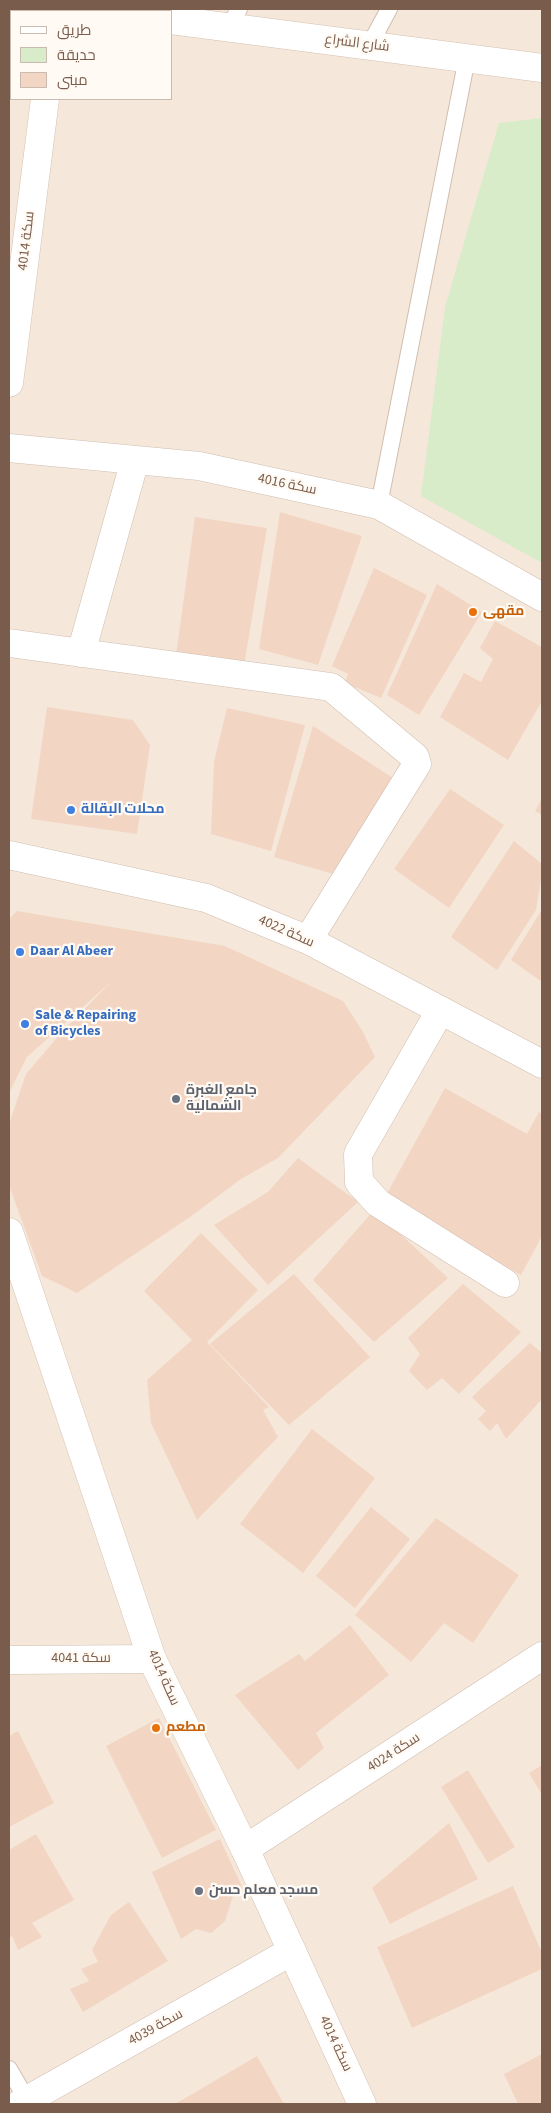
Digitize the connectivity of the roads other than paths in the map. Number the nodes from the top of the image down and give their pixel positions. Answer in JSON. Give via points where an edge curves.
{"nodes":[{"id":1,"x":389,"y":9,"type":"edge"},
{"id":2,"x":234,"y":18,"type":"edge"},
{"id":3,"x":172,"y":20,"type":"edge"},
{"id":4,"x":369,"y":46,"type":"junction"},
{"id":5,"x":467,"y":58,"type":"junction"},
{"id":6,"x":542,"y":68,"type":"edge"},
{"id":7,"x":45,"y":100,"type":"edge"},
{"id":8,"x":9,"y":383,"type":"edge"},
{"id":9,"x":9,"y":448,"type":"edge"},
{"id":10,"x":135,"y":460,"type":"junction"},
{"id":11,"x":379,"y":505,"type":"junction"},
{"id":12,"x":542,"y":596,"type":"edge"},
{"id":13,"x":9,"y":643,"type":"edge"},
{"id":14,"x":81,"y":653,"type":"junction"},
{"id":15,"x":9,"y":855,"type":"edge"},
{"id":16,"x":308,"y":940,"type":"junction"},
{"id":17,"x":440,"y":1012,"type":"junction"},
{"id":18,"x":542,"y":1064,"type":"edge"},
{"id":19,"x":9,"y":1232,"type":"edge"},
{"id":20,"x":505,"y":1283,"type":"dead end"},
{"id":21,"x":542,"y":1656,"type":"edge"},
{"id":22,"x":152,"y":1659,"type":"junction"},
{"id":23,"x":9,"y":1660,"type":"edge"},
{"id":24,"x":245,"y":1849,"type":"junction"},
{"id":25,"x":292,"y":1951,"type":"junction"},
{"id":26,"x":9,"y":2069,"type":"edge"},
{"id":27,"x":23,"y":2102,"type":"edge"},
{"id":28,"x":362,"y":2104,"type":"edge"}],
"edges":[{"from":1,"to":4,"type":"lane"},
{"from":2,"to":3,"type":"street","name":"شارع الشراع"},
{"from":2,"to":4,"type":"street","name":"شارع الشراع"},
{"from":4,"to":5,"type":"street","name":"شارع الشراع"},
{"from":5,"to":6,"type":"street","name":"شارع الشراع"},
{"from":5,"to":11,"type":"lane"},
{"from":7,"to":8,"type":"street","name":"سكة 4014"},
{"from":9,"to":10,"type":"street","name":"سكة 4016"},
{"from":10,"to":11,"type":"street","name":"سكة 4016","via":[[199,466]]},
{"from":10,"to":14,"type":"street"},
{"from":11,"to":12,"type":"street","name":"سكة 4016"},
{"from":13,"to":14,"type":"street"},
{"from":14,"to":16,"type":"street","via":[[331,687],[415,757],[417,764]]},
{"from":15,"to":16,"type":"street","name":"سكة 4022","via":[[206,898]]},
{"from":16,"to":17,"type":"street","name":"سكة 4022"},
{"from":17,"to":18,"type":"street","name":"سكة 4022"},
{"from":17,"to":20,"type":"street","via":[[358,1154],[359,1182],[378,1203]]},
{"from":19,"to":22,"type":"street","name":"سكة 4014"},
{"from":21,"to":24,"type":"street","name":"سكة 4024"},
{"from":22,"to":23,"type":"street","name":"سكة 4041"},
{"from":22,"to":24,"type":"street","name":"سكة 4014"},
{"from":24,"to":25,"type":"street","name":"سكة 4014"},
{"from":25,"to":27,"type":"street","name":"سكة 4039"},
{"from":25,"to":28,"type":"street","name":"سكة 4014"},
{"from":26,"to":27,"type":"lane"}]}
